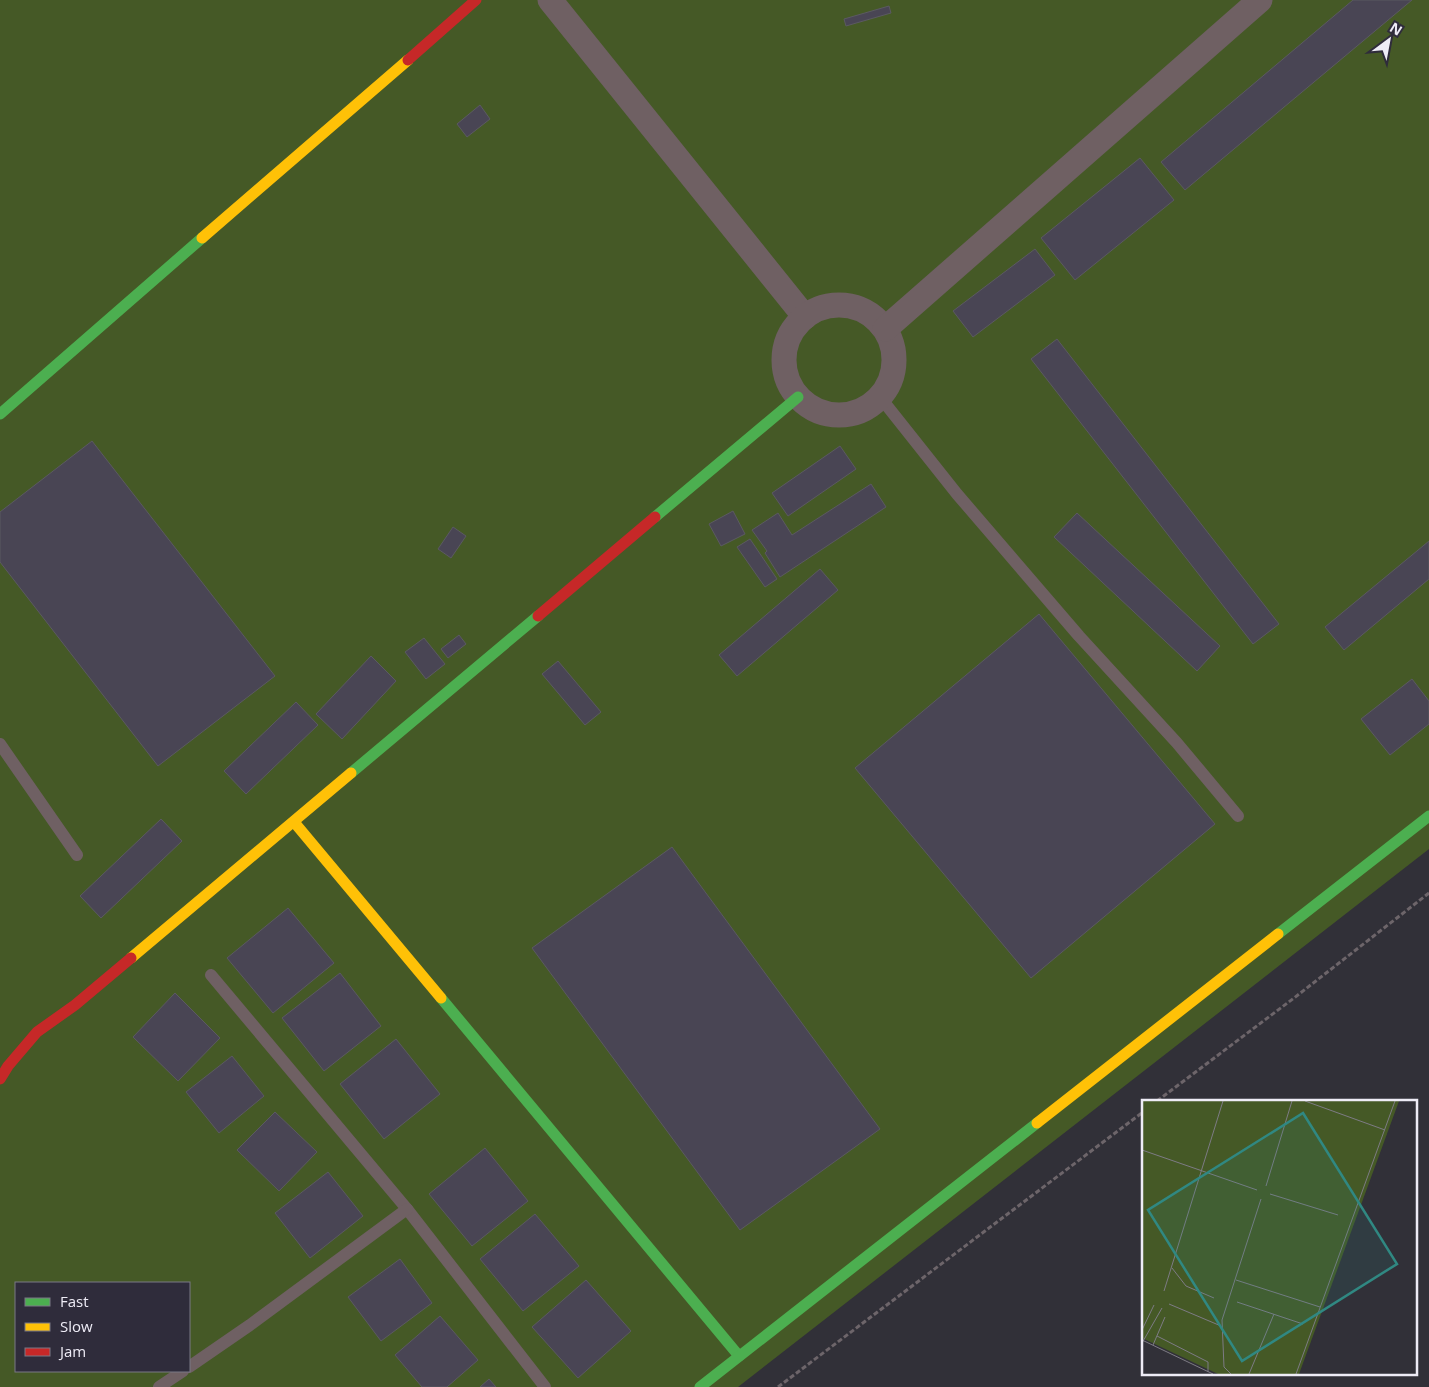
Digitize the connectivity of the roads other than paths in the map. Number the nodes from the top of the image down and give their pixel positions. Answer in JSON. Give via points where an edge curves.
{"nodes":[{"id":1,"x":476,"y":0,"type":"edge"},
{"id":2,"x":550,"y":0,"type":"edge"},
{"id":3,"x":1260,"y":0,"type":"edge"},
{"id":4,"x":805,"y":317,"type":"junction"},
{"id":5,"x":885,"y":329,"type":"junction"},
{"id":6,"x":798,"y":396,"type":"junction"},
{"id":7,"x":880,"y":397,"type":"junction"},
{"id":8,"x":0,"y":414,"type":"edge"},
{"id":9,"x":0,"y":744,"type":"edge"},
{"id":10,"x":1238,"y":816,"type":"dead end"},
{"id":11,"x":1429,"y":816,"type":"edge"},
{"id":12,"x":294,"y":822,"type":"junction"},
{"id":13,"x":78,"y":855,"type":"dead end"},
{"id":14,"x":212,"y":975,"type":"dead end"},
{"id":15,"x":3,"y":1067,"type":"edge"},
{"id":16,"x":407,"y":1210,"type":"junction"},
{"id":17,"x":739,"y":1356,"type":"junction"},
{"id":18,"x":190,"y":1366,"type":"edge"},
{"id":19,"x":182,"y":1372,"type":"edge"},
{"id":20,"x":159,"y":1387,"type":"edge"},
{"id":21,"x":545,"y":1387,"type":"edge"},
{"id":22,"x":700,"y":1387,"type":"edge"}],
"edges":[{"from":1,"to":8,"type":"street"},
{"from":2,"to":4,"type":"street"},
{"from":3,"to":5,"type":"street"},
{"from":4,"to":5,"type":"street","via":[[821,308],[838,305],[856,308],[872,316]]},
{"from":4,"to":6,"type":"street","via":[[793,330],[786,346],[784,364]]},
{"from":5,"to":7,"type":"street","via":[[892,346],[894,364],[890,382]]},
{"from":6,"to":7,"type":"street","via":[[812,408],[830,414],[848,414],[866,408]]},
{"from":6,"to":12,"type":"street"},
{"from":7,"to":10,"type":"lane","via":[[963,501]]},
{"from":9,"to":13,"type":"lane"},
{"from":11,"to":17,"type":"street"},
{"from":12,"to":15,"type":"street","via":[[75,1005],[37,1032]]},
{"from":12,"to":17,"type":"street"},
{"from":14,"to":16,"type":"lane"},
{"from":16,"to":18,"type":"lane"},
{"from":16,"to":21,"type":"lane"},
{"from":17,"to":22,"type":"street"},
{"from":19,"to":20,"type":"lane"}]}
